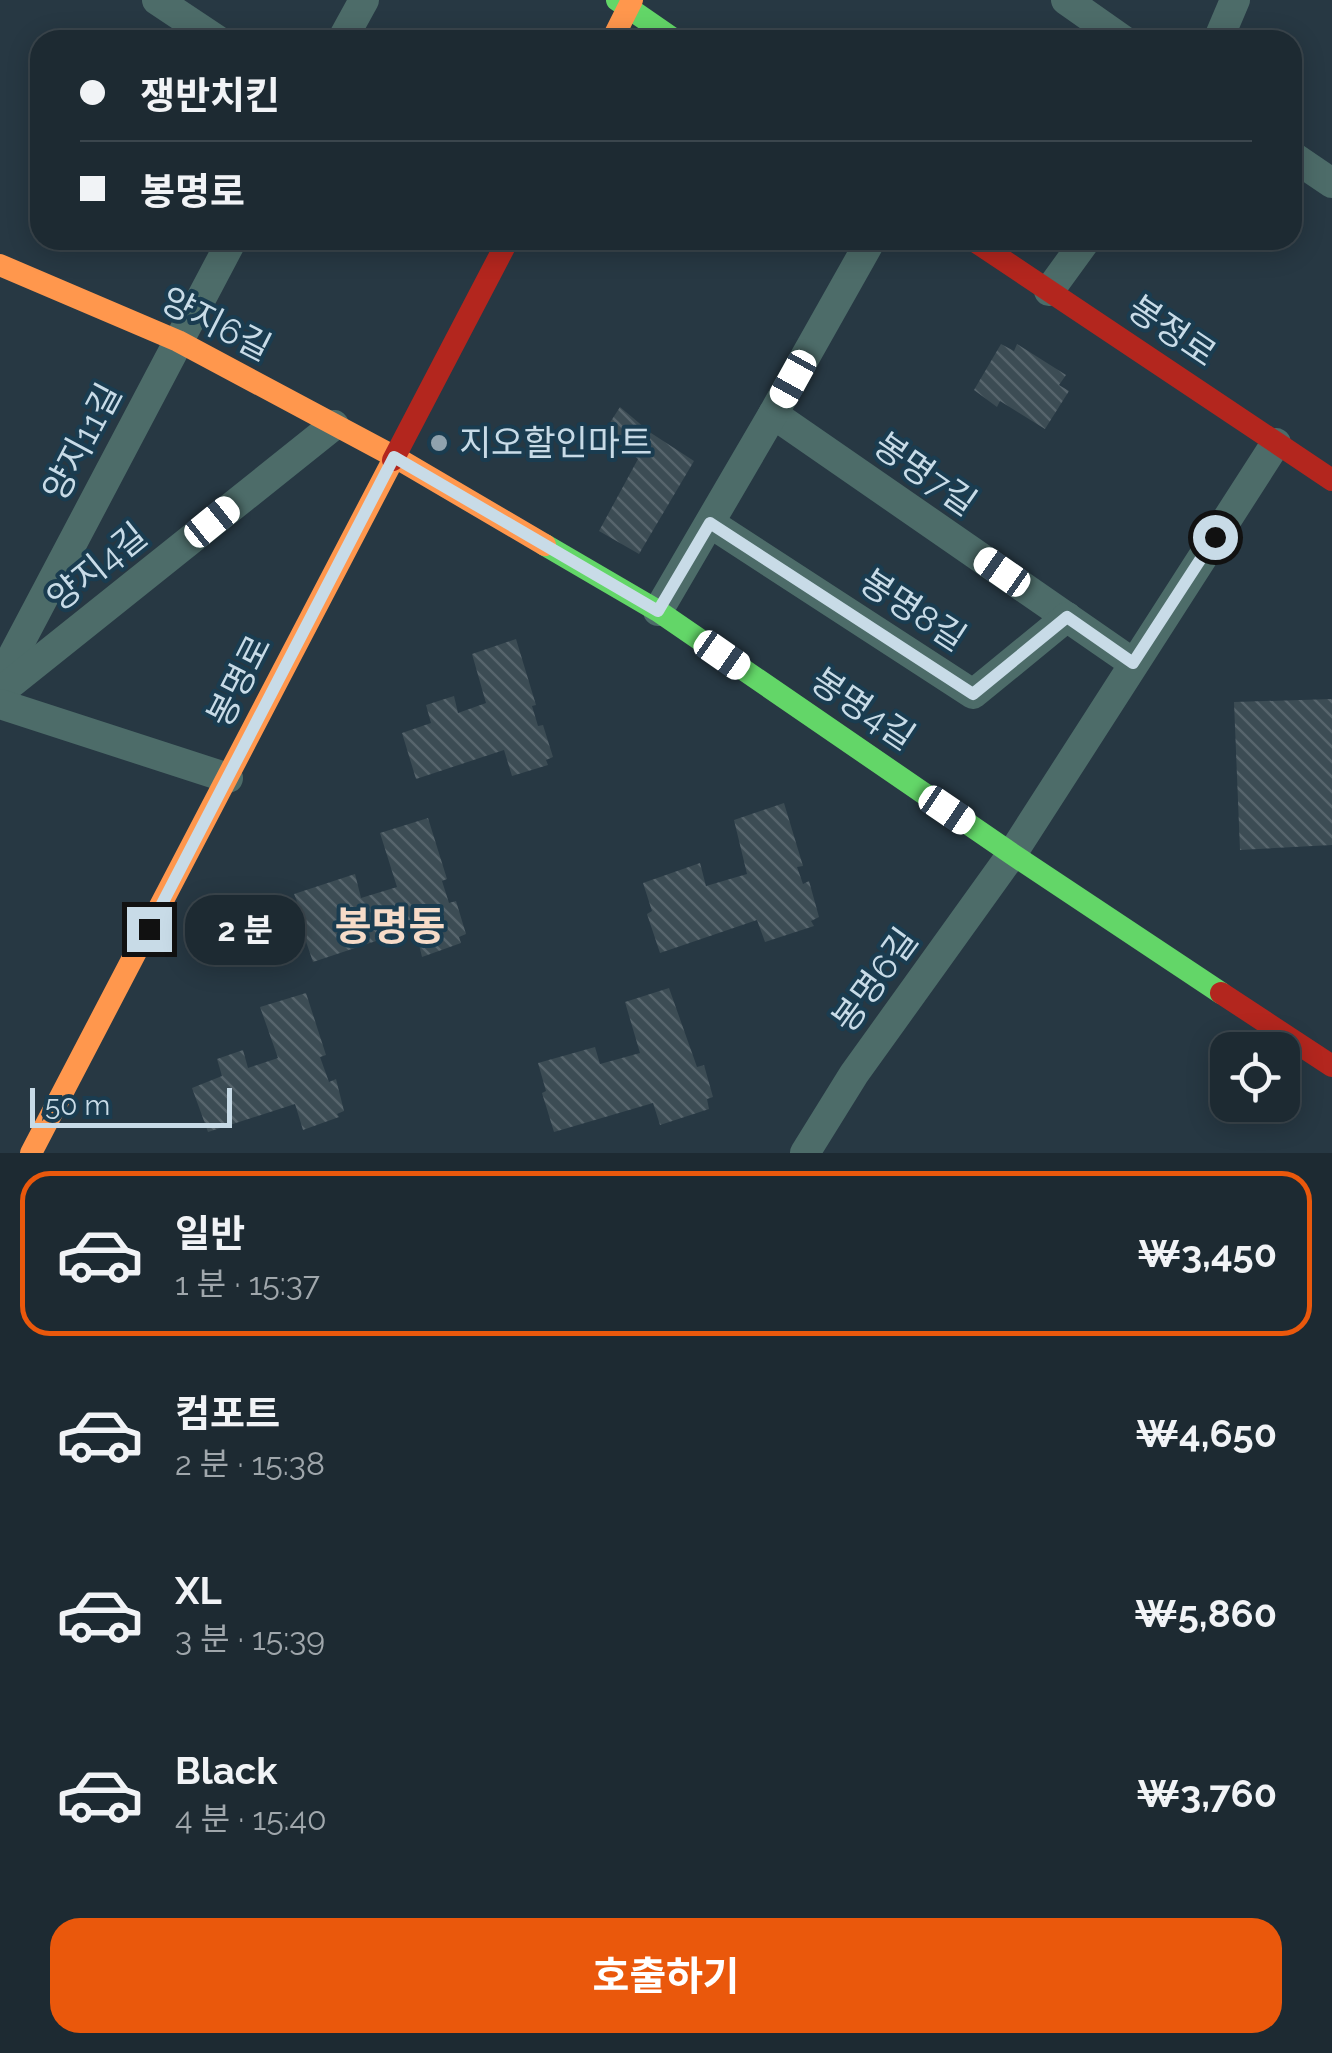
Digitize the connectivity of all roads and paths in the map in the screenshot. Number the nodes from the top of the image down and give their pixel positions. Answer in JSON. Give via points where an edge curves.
{"nodes":[{"id":1,"x":157,"y":0,"type":"edge"},
{"id":2,"x":364,"y":0,"type":"edge"},
{"id":3,"x":1066,"y":0,"type":"edge"},
{"id":4,"x":1235,"y":0,"type":"edge"},
{"id":5,"x":626,"y":2,"type":"edge"},
{"id":6,"x":202,"y":30,"type":"edge"},
{"id":7,"x":348,"y":30,"type":"edge"},
{"id":8,"x":616,"y":30,"type":"edge"},
{"id":9,"x":661,"y":30,"type":"edge"},
{"id":10,"x":1108,"y":30,"type":"edge"},
{"id":11,"x":1222,"y":30,"type":"edge"},
{"id":12,"x":1302,"y":163,"type":"edge"},
{"id":13,"x":1332,"y":183,"type":"edge"},
{"id":14,"x":227,"y":250,"type":"edge"},
{"id":15,"x":503,"y":250,"type":"edge"},
{"id":16,"x":864,"y":250,"type":"edge"},
{"id":17,"x":988,"y":250,"type":"edge"},
{"id":18,"x":1079,"y":250,"type":"edge"},
{"id":19,"x":0,"y":265,"type":"edge"},
{"id":20,"x":1049,"y":290,"type":"junction"},
{"id":21,"x":178,"y":341,"type":"junction"},
{"id":22,"x":774,"y":414,"type":"junction"},
{"id":23,"x":334,"y":425,"type":"junction"},
{"id":24,"x":1276,"y":442,"type":"junction"},
{"id":25,"x":394,"y":457,"type":"junction"},
{"id":26,"x":1332,"y":480,"type":"edge"},
{"id":27,"x":710,"y":523,"type":"junction"},
{"id":28,"x":658,"y":611,"type":"junction"},
{"id":29,"x":1067,"y":617,"type":"junction"},
{"id":30,"x":1133,"y":663,"type":"junction"},
{"id":31,"x":0,"y":680,"type":"edge"},
{"id":32,"x":0,"y":692,"type":"edge"},
{"id":33,"x":0,"y":704,"type":"edge"},
{"id":34,"x":228,"y":778,"type":"junction"},
{"id":35,"x":1012,"y":854,"type":"junction"},
{"id":36,"x":1332,"y":1066,"type":"edge"},
{"id":37,"x":30,"y":1153,"type":"edge"},
{"id":38,"x":804,"y":1153,"type":"edge"}],
"edges":[{"from":1,"to":6,"type":"street"},
{"from":2,"to":7,"type":"street"},
{"from":3,"to":10,"type":"street"},
{"from":4,"to":11,"type":"street"},
{"from":5,"to":8,"type":"street"},
{"from":5,"to":9,"type":"street"},
{"from":12,"to":13,"type":"street"},
{"from":14,"to":21,"type":"street","name":"양지11길"},
{"from":15,"to":25,"type":"street","name":"봉명로"},
{"from":16,"to":22,"type":"street"},
{"from":17,"to":20,"type":"street","name":"봉정로"},
{"from":18,"to":20,"type":"street"},
{"from":19,"to":21,"type":"street","name":"양지6길"},
{"from":20,"to":24,"type":"street","name":"봉정로"},
{"from":21,"to":23,"type":"street","name":"양지6길"},
{"from":21,"to":31,"type":"street","name":"양지11길"},
{"from":22,"to":27,"type":"street"},
{"from":22,"to":29,"type":"street","name":"봉명7길"},
{"from":23,"to":25,"type":"street","name":"양지6길"},
{"from":23,"to":32,"type":"street","name":"양지4길"},
{"from":24,"to":26,"type":"street","name":"봉정로"},
{"from":24,"to":30,"type":"street"},
{"from":25,"to":28,"type":"street","name":"봉명4길"},
{"from":25,"to":34,"type":"street","name":"봉명로"},
{"from":27,"to":28,"type":"street"},
{"from":27,"to":29,"type":"street","name":"봉명8길","via":[[973,694]]},
{"from":28,"to":35,"type":"street","name":"봉명4길"},
{"from":29,"to":30,"type":"street","name":"봉명7길"},
{"from":30,"to":35,"type":"street"},
{"from":33,"to":34,"type":"street"},
{"from":34,"to":37,"type":"street","name":"봉명로"},
{"from":35,"to":36,"type":"street","name":"봉명4길"},
{"from":35,"to":38,"type":"street","name":"봉명6길"}]}
